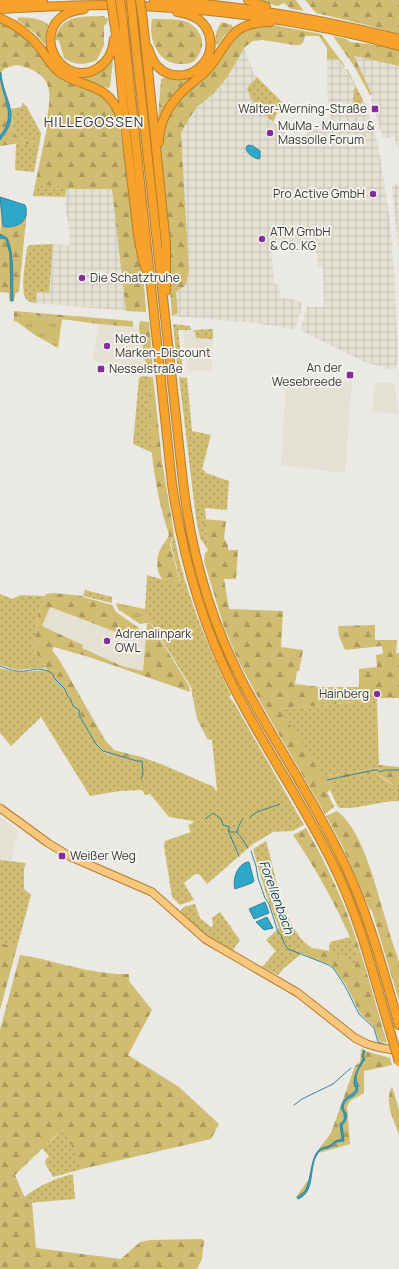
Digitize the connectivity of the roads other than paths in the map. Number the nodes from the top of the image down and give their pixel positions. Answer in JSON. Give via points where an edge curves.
{"nodes":[{"id":1,"x":43,"y":0,"type":"edge"},
{"id":2,"x":120,"y":0,"type":"edge"},
{"id":3,"x":131,"y":0,"type":"edge"},
{"id":4,"x":140,"y":0,"type":"edge"},
{"id":5,"x":154,"y":0,"type":"edge"},
{"id":6,"x":248,"y":0,"type":"edge"},
{"id":7,"x":0,"y":2,"type":"edge"},
{"id":8,"x":110,"y":3,"type":"edge"},
{"id":9,"x":166,"y":7,"type":"junction"},
{"id":10,"x":0,"y":9,"type":"edge"},
{"id":11,"x":284,"y":14,"type":"junction"},
{"id":12,"x":0,"y":18,"type":"edge"},
{"id":13,"x":143,"y":21,"type":"junction"},
{"id":14,"x":114,"y":22,"type":"junction"},
{"id":15,"x":290,"y":22,"type":"junction"},
{"id":16,"x":319,"y":24,"type":"junction"},
{"id":17,"x":399,"y":39,"type":"edge"},
{"id":18,"x":399,"y":46,"type":"edge"},
{"id":19,"x":126,"y":133,"type":"junction"},
{"id":20,"x":158,"y":163,"type":"junction"},
{"id":21,"x":151,"y":283,"type":"junction"},
{"id":22,"x":164,"y":311,"type":"junction"},
{"id":23,"x":0,"y":808,"type":"edge"},
{"id":24,"x":399,"y":1026,"type":"edge"},
{"id":25,"x":399,"y":1051,"type":"edge"},
{"id":26,"x":399,"y":1062,"type":"edge"}],
"edges":[{"from":1,"to":7,"type":"highway"},
{"from":2,"to":21,"type":"highway","bridge":true},
{"from":3,"to":22,"type":"highway","bridge":true},
{"from":4,"to":13,"type":"highway","bridge":true},
{"from":5,"to":11,"type":"highway"},
{"from":6,"to":11,"type":"highway"},
{"from":8,"to":9,"type":"highway"},
{"from":8,"to":10,"type":"highway"},
{"from":8,"to":14,"type":"highway","bridge":true},
{"from":8,"to":14,"type":"highway","via":[[68,13],[57,22],[51,39],[56,60],[65,68],[76,72],[88,72],[100,67],[112,51]]},
{"from":9,"to":13,"type":"highway","via":[[194,17],[203,23],[208,31],[210,50],[204,64],[196,70],[176,75],[158,67],[149,53]]},
{"from":9,"to":15,"type":"highway"},
{"from":11,"to":16,"type":"highway","via":[[310,19]]},
{"from":12,"to":19,"type":"highway","via":[[29,35],[58,71],[98,89],[108,97],[117,108]]},
{"from":13,"to":20,"type":"highway"},
{"from":14,"to":19,"type":"highway"},
{"from":15,"to":16,"type":"highway"},
{"from":15,"to":20,"type":"highway","via":[[260,22],[231,36],[208,68],[182,91],[169,108],[160,131]]},
{"from":16,"to":17,"type":"highway"},
{"from":16,"to":18,"type":"highway","via":[[328,29]]},
{"from":19,"to":21,"type":"highway","via":[[138,235]]},
{"from":20,"to":22,"type":"highway","via":[[166,244],[167,282]]},
{"from":21,"to":26,"type":"highway","bridge":true,"via":[[176,510],[201,609],[234,688],[334,866],[357,922]]},
{"from":22,"to":24,"type":"highway","via":[[187,514],[198,566],[214,616],[245,686],[344,862],[368,922]]},
{"from":23,"to":25,"type":"main road","via":[[71,857],[152,892],[205,939],[298,993],[362,1042]]}]}
